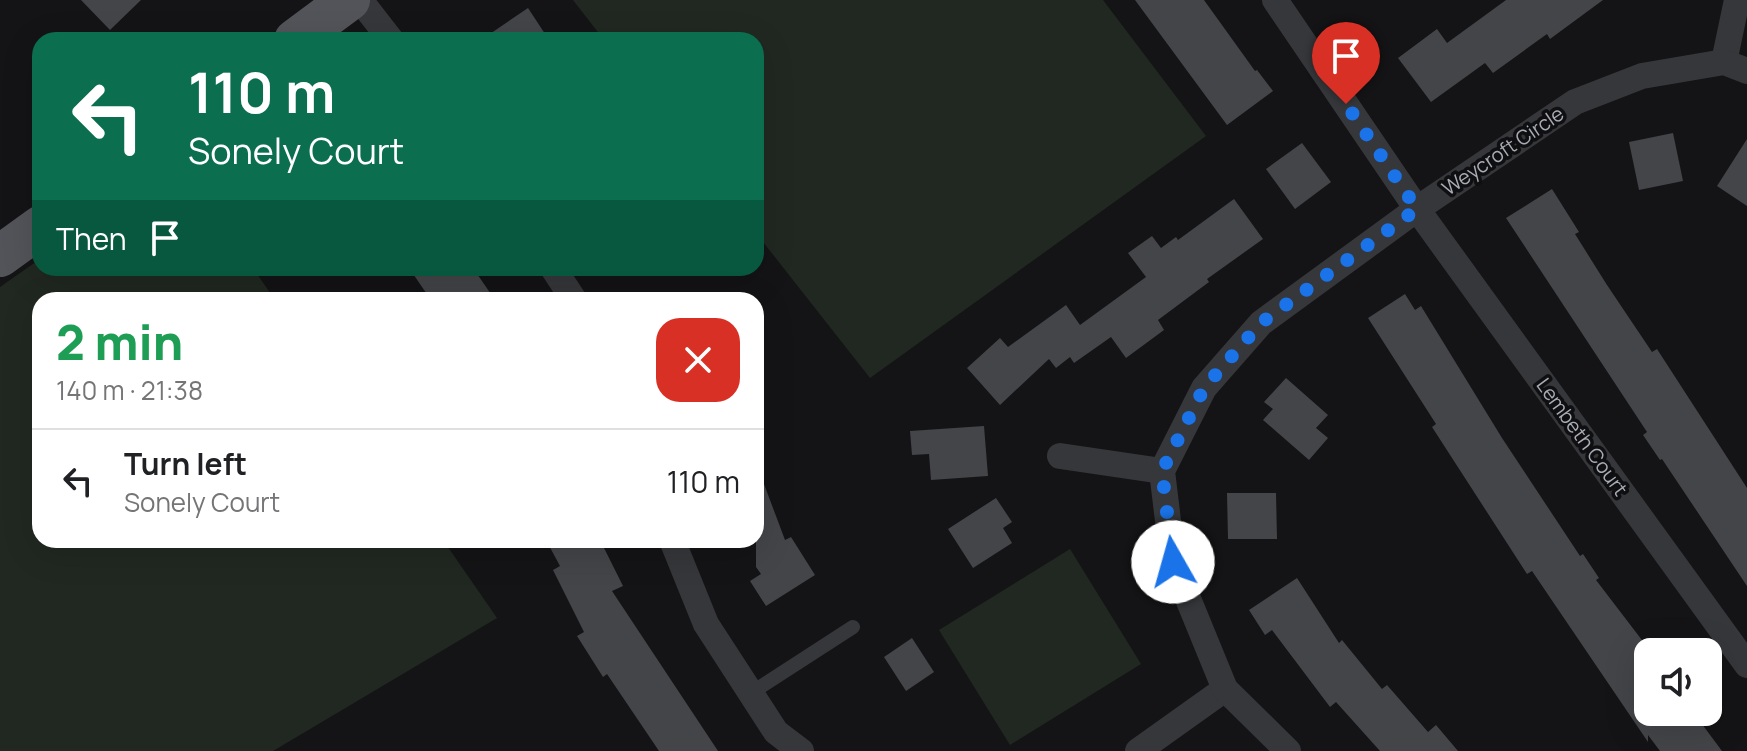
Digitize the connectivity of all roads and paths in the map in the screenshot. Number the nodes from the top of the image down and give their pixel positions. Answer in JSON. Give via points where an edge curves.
{"nodes":[{"id":1,"x":349,"y":0,"type":"edge"},
{"id":2,"x":360,"y":0,"type":"edge"},
{"id":3,"x":1275,"y":0,"type":"edge"},
{"id":4,"x":1737,"y":0,"type":"edge"},
{"id":5,"x":306,"y":32,"type":"edge"},
{"id":6,"x":385,"y":32,"type":"edge"},
{"id":7,"x":1736,"y":67,"type":"edge"},
{"id":8,"x":1417,"y":209,"type":"junction"},
{"id":9,"x":32,"y":233,"type":"edge"},
{"id":10,"x":0,"y":256,"type":"edge"},
{"id":11,"x":1060,"y":456,"type":"dead end"},
{"id":12,"x":1162,"y":471,"type":"junction"},
{"id":13,"x":675,"y":548,"type":"edge"},
{"id":14,"x":853,"y":627,"type":"dead end"},
{"id":15,"x":1747,"y":665,"type":"edge"},
{"id":16,"x":1225,"y":689,"type":"junction"},
{"id":17,"x":751,"y":693,"type":"junction"},
{"id":18,"x":801,"y":751,"type":"edge"},
{"id":19,"x":1138,"y":751,"type":"edge"},
{"id":20,"x":1288,"y":751,"type":"edge"}],
"edges":[{"from":1,"to":5,"type":"main road"},
{"from":2,"to":6,"type":"street"},
{"from":3,"to":8,"type":"street","name":"Lembeth Court"},
{"from":4,"to":7,"type":"street"},
{"from":7,"to":8,"type":"street","name":"Weycroft Circle","via":[[1642,76],[1575,102]]},
{"from":8,"to":12,"type":"street","name":"Weycroft Circle","via":[[1261,323],[1204,388]]},
{"from":8,"to":15,"type":"street","name":"Lembeth Court"},
{"from":9,"to":10,"type":"main road"},
{"from":11,"to":12,"type":"street"},
{"from":12,"to":16,"type":"street","via":[[1173,562]]},
{"from":13,"to":17,"type":"street","via":[[706,624]]},
{"from":14,"to":17,"type":"lane"},
{"from":16,"to":19,"type":"street"},
{"from":16,"to":20,"type":"street"},
{"from":17,"to":18,"type":"street","via":[[776,732]]}]}
